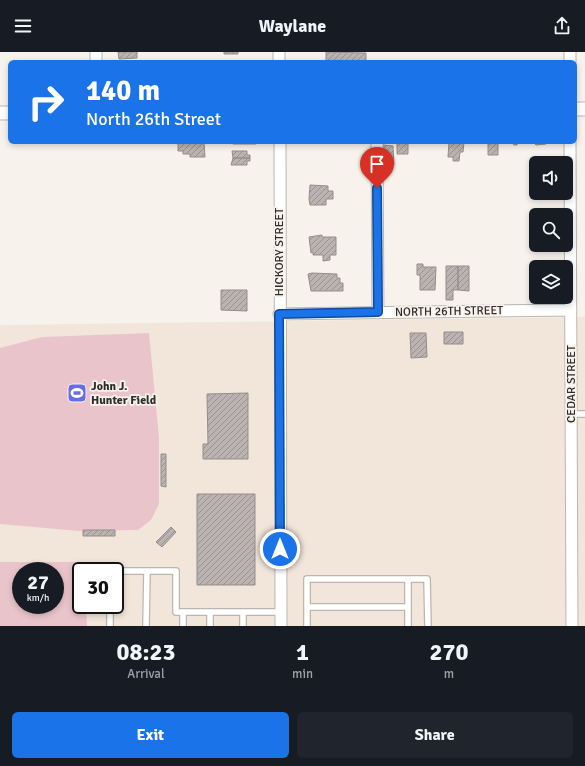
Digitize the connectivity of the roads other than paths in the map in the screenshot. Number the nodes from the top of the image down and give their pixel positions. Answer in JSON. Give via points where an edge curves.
{"nodes":[{"id":1,"x":280,"y":144,"type":"edge"},
{"id":2,"x":377,"y":144,"type":"edge"},
{"id":3,"x":570,"y":144,"type":"edge"},
{"id":4,"x":571,"y":310,"type":"junction"},
{"id":5,"x":378,"y":312,"type":"junction"},
{"id":6,"x":279,"y":314,"type":"junction"},
{"id":7,"x":571,"y":414,"type":"junction"},
{"id":8,"x":585,"y":414,"type":"edge"},
{"id":9,"x":124,"y":571,"type":"edge"},
{"id":10,"x":147,"y":571,"type":"junction"},
{"id":11,"x":408,"y":579,"type":"junction"},
{"id":12,"x":307,"y":607,"type":"junction"},
{"id":13,"x":408,"y":607,"type":"junction"},
{"id":14,"x":183,"y":612,"type":"junction"},
{"id":15,"x":210,"y":612,"type":"junction"},
{"id":16,"x":243,"y":612,"type":"junction"},
{"id":17,"x":281,"y":612,"type":"junction"},
{"id":18,"x":110,"y":614,"type":"edge"},
{"id":19,"x":110,"y":626,"type":"edge"},
{"id":20,"x":146,"y":626,"type":"edge"},
{"id":21,"x":183,"y":626,"type":"edge"},
{"id":22,"x":210,"y":626,"type":"edge"},
{"id":23,"x":243,"y":626,"type":"edge"},
{"id":24,"x":281,"y":626,"type":"edge"},
{"id":25,"x":307,"y":626,"type":"edge"},
{"id":26,"x":408,"y":626,"type":"edge"},
{"id":27,"x":428,"y":626,"type":"edge"},
{"id":28,"x":572,"y":626,"type":"edge"}],
"edges":[{"from":1,"to":6,"type":"street","name":"HICKORY STREET"},
{"from":2,"to":5,"type":"street"},
{"from":3,"to":4,"type":"street","name":"CEDAR STREET"},
{"from":4,"to":5,"type":"street","name":"NORTH 26TH STREET"},
{"from":4,"to":7,"type":"street","name":"CEDAR STREET"},
{"from":5,"to":6,"type":"street","name":"NORTH 26TH STREET"},
{"from":6,"to":17,"type":"street","name":"HICKORY STREET"},
{"from":7,"to":8,"type":"lane"},
{"from":7,"to":28,"type":"street","name":"CEDAR STREET"},
{"from":9,"to":10,"type":"lane"},
{"from":10,"to":14,"type":"lane","via":[[176,571],[176,612]]},
{"from":10,"to":20,"type":"lane"},
{"from":11,"to":12,"type":"lane","via":[[307,579]]},
{"from":11,"to":13,"type":"lane"},
{"from":11,"to":27,"type":"lane","via":[[427,579]]},
{"from":12,"to":13,"type":"lane"},
{"from":12,"to":25,"type":"lane"},
{"from":13,"to":26,"type":"lane"},
{"from":14,"to":15,"type":"lane"},
{"from":14,"to":21,"type":"lane"},
{"from":15,"to":16,"type":"lane"},
{"from":15,"to":22,"type":"lane"},
{"from":16,"to":17,"type":"lane"},
{"from":16,"to":23,"type":"lane"},
{"from":17,"to":24,"type":"street","name":"HICKORY STREET"},
{"from":18,"to":19,"type":"lane"}]}
